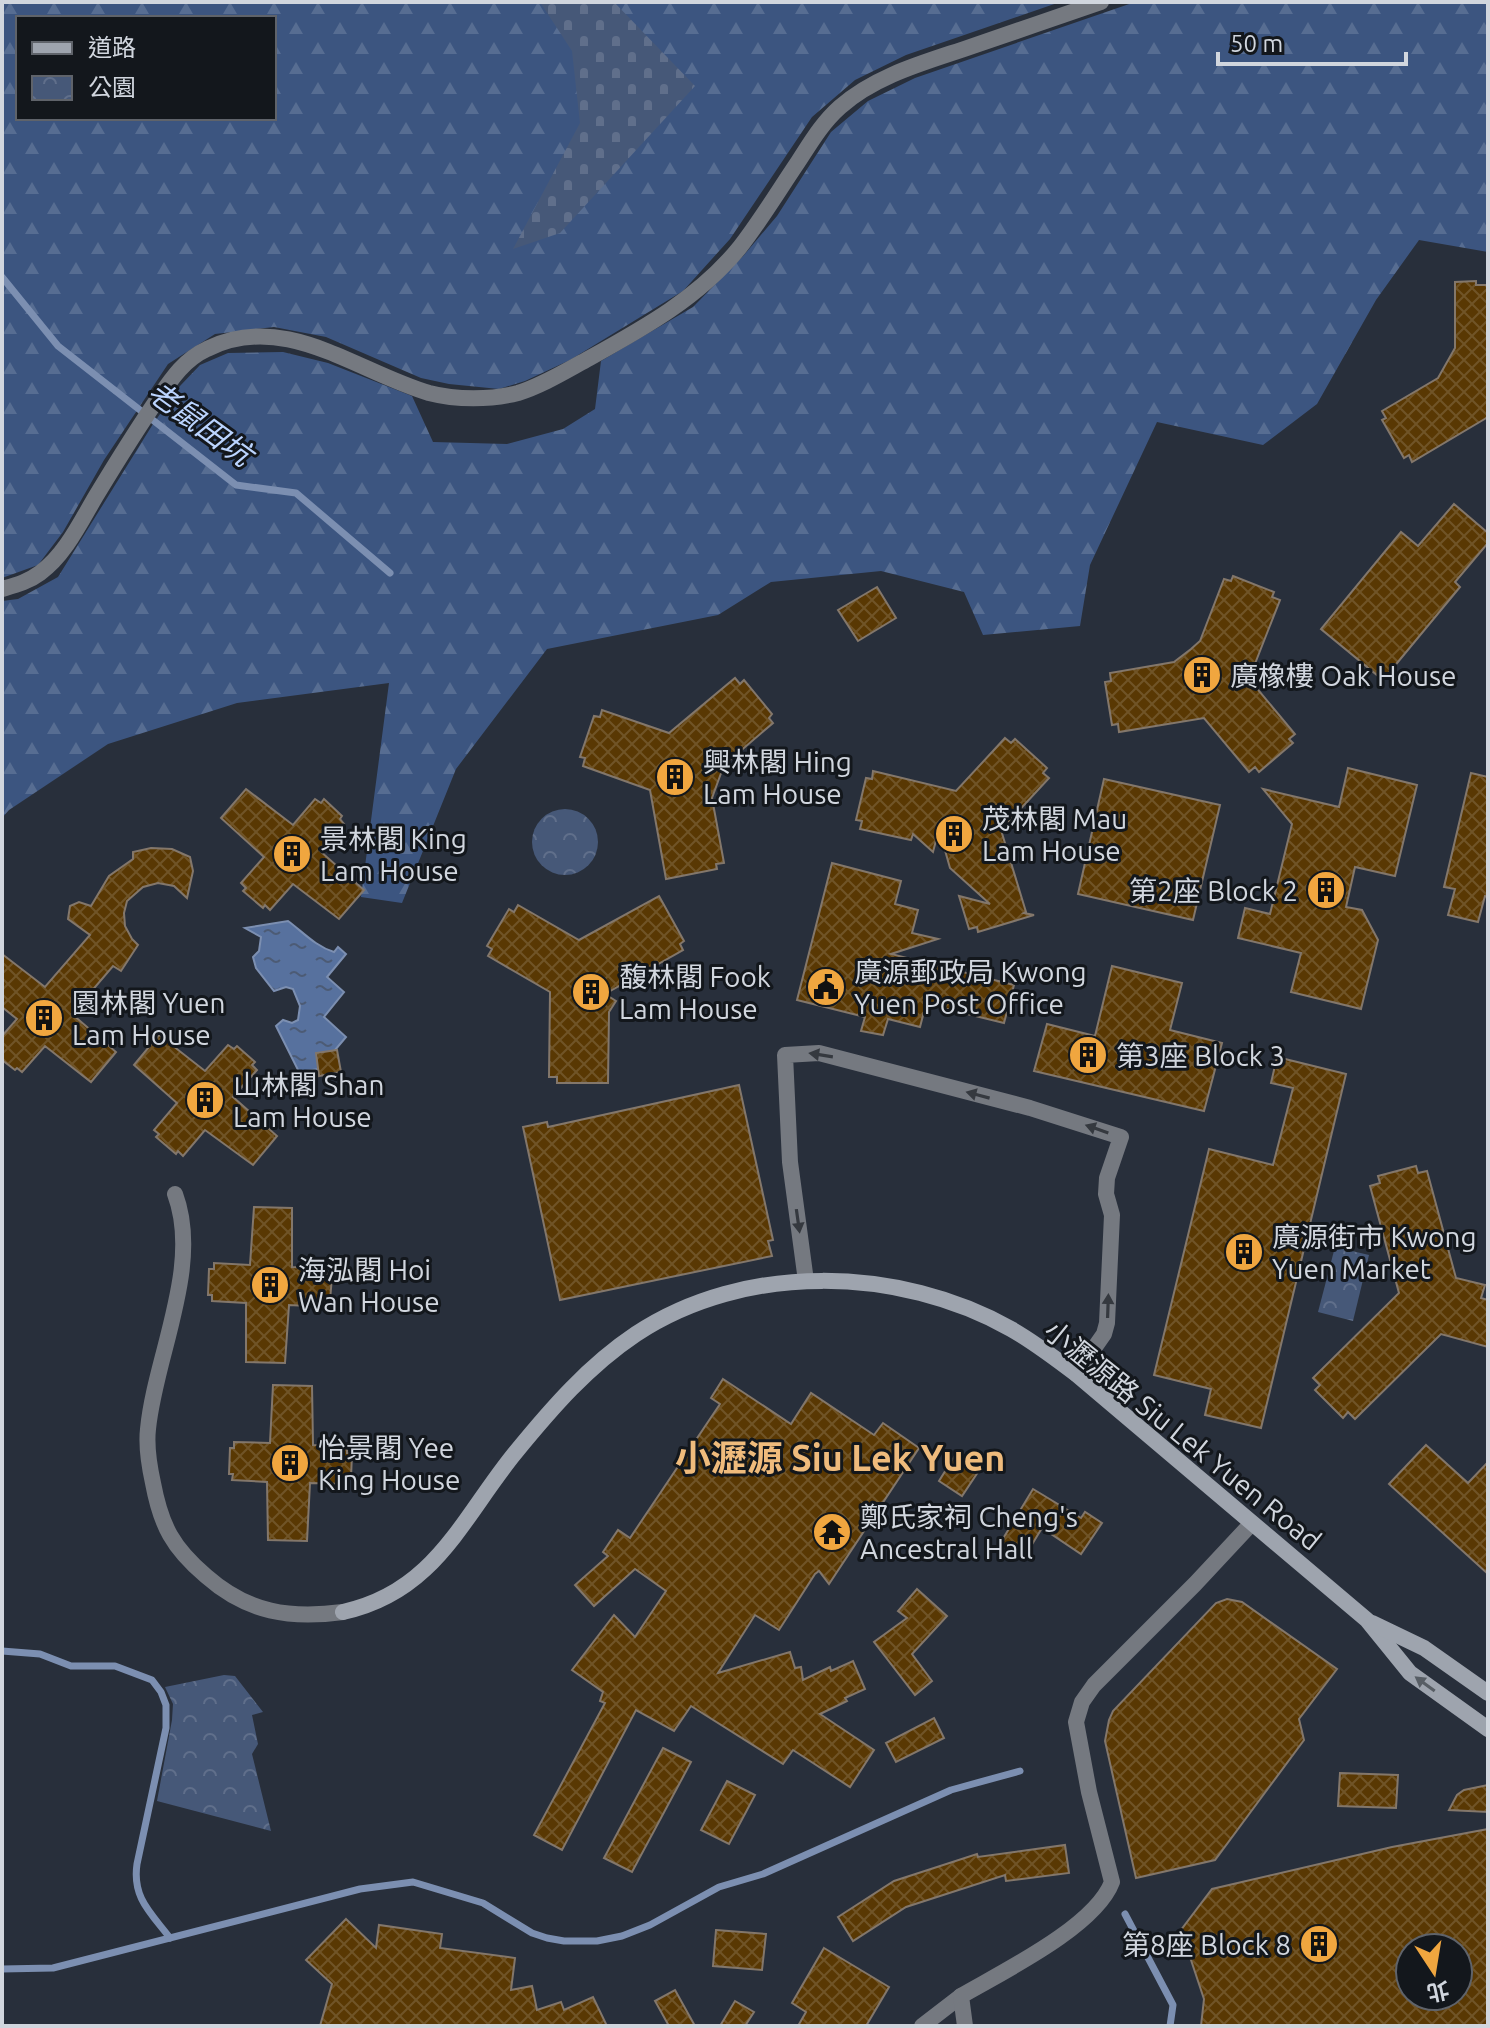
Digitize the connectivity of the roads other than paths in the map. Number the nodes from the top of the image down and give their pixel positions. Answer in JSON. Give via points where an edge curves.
{"nodes":[{"id":1,"x":1101,"y":2,"type":"edge"},
{"id":2,"x":2,"y":589,"type":"edge"},
{"id":3,"x":175,"y":1194,"type":"dead end"},
{"id":4,"x":806,"y":1281,"type":"junction"},
{"id":5,"x":1076,"y":1374,"type":"junction"},
{"id":6,"x":1251,"y":1524,"type":"junction"},
{"id":7,"x":1367,"y":1620,"type":"junction"},
{"id":8,"x":1488,"y":1693,"type":"edge"},
{"id":9,"x":1488,"y":1729,"type":"edge"},
{"id":10,"x":961,"y":1996,"type":"junction"},
{"id":11,"x":922,"y":2026,"type":"edge"},
{"id":12,"x":965,"y":2026,"type":"edge"}],
"edges":[{"from":1,"to":2,"type":"street","via":[[911,67],[862,91],[822,125],[738,249],[685,302],[521,392],[488,397],[428,392],[328,350],[287,339],[243,338],[204,350],[175,375],[55,559],[24,583]]},
{"from":3,"to":4,"type":"street","name":"小瀝源路 Siu Lek Yuen Road","via":[[182,1218],[181,1259],[148,1431],[149,1463],[165,1527],[178,1550],[211,1581],[239,1599],[285,1615],[343,1612],[409,1584],[453,1541],[550,1411],[583,1376],[638,1333],[705,1302]]},
{"from":4,"to":5,"type":"street","name":"小瀝源路 Siu Lek Yuen Road","via":[[853,1281],[960,1306],[1010,1329]]},
{"from":5,"to":4,"type":"street","one_way":true,"via":[[1107,1323],[1112,1215],[1107,1178],[1121,1137],[819,1053],[785,1055],[790,1162]]},
{"from":5,"to":6,"type":"street","name":"小瀝源路 Siu Lek Yuen Road"},
{"from":6,"to":7,"type":"street","name":"小瀝源路 Siu Lek Yuen Road"},
{"from":6,"to":10,"type":"street","via":[[1082,1702],[1076,1722],[1112,1882],[1107,1894],[1056,1939]]},
{"from":7,"to":8,"type":"street","name":"小瀝源路 Siu Lek Yuen Road","via":[[1424,1648]]},
{"from":9,"to":7,"type":"street","name":"小瀝源路 Siu Lek Yuen Road","one_way":true,"via":[[1410,1673]]},
{"from":10,"to":11,"type":"street"},
{"from":10,"to":12,"type":"street"}]}
